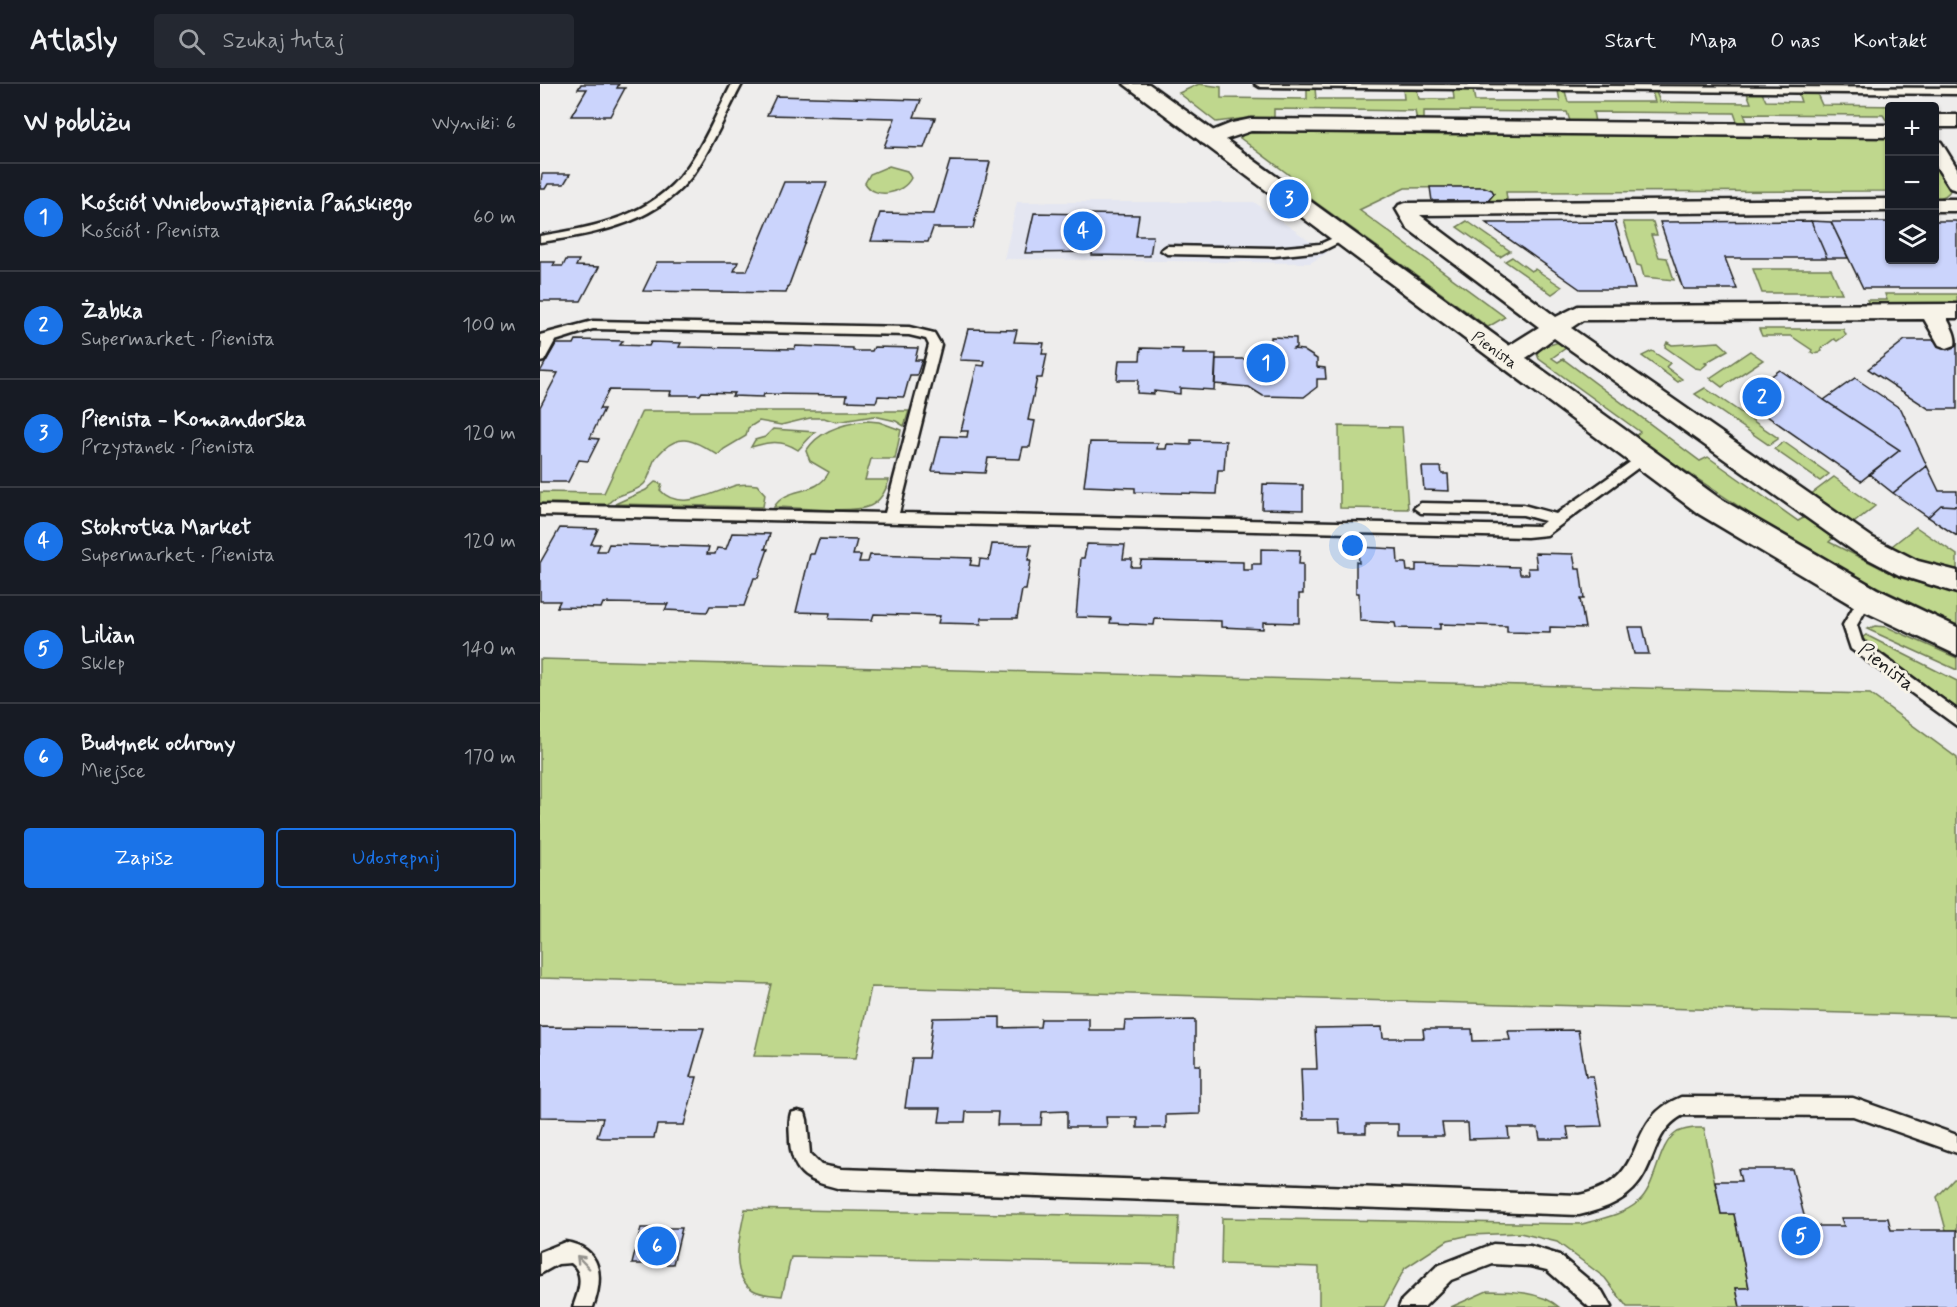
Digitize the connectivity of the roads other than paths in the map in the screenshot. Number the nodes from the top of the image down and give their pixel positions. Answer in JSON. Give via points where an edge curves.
{"nodes":[{"id":1,"x":737,"y":84,"type":"edge"},
{"id":2,"x":1135,"y":84,"type":"edge"},
{"id":3,"x":1260,"y":84,"type":"edge"},
{"id":4,"x":1419,"y":85,"type":"edge"},
{"id":5,"x":1957,"y":91,"type":"edge"},
{"id":6,"x":1939,"y":121,"type":"edge"},
{"id":7,"x":1957,"y":121,"type":"edge"},
{"id":8,"x":1885,"y":131,"type":"edge"},
{"id":9,"x":1209,"y":139,"type":"junction"},
{"id":10,"x":1939,"y":153,"type":"edge"},
{"id":11,"x":1957,"y":184,"type":"edge"},
{"id":12,"x":1431,"y":195,"type":"dead end"},
{"id":13,"x":1885,"y":205,"type":"edge"},
{"id":14,"x":1939,"y":205,"type":"edge"},
{"id":15,"x":1957,"y":205,"type":"edge"},
{"id":16,"x":1406,"y":209,"type":"junction"},
{"id":17,"x":1342,"y":237,"type":"junction"},
{"id":18,"x":540,"y":239,"type":"edge"},
{"id":19,"x":1167,"y":250,"type":"dead end"},
{"id":20,"x":1957,"y":311,"type":"edge"},
{"id":21,"x":1932,"y":312,"type":"junction"},
{"id":22,"x":1554,"y":327,"type":"junction"},
{"id":23,"x":545,"y":338,"type":"edge"},
{"id":24,"x":1947,"y":340,"type":"dead end"},
{"id":25,"x":1507,"y":357,"type":"junction"},
{"id":26,"x":540,"y":358,"type":"edge"},
{"id":27,"x":1644,"y":459,"type":"junction"},
{"id":28,"x":1421,"y":508,"type":"dead end"},
{"id":29,"x":540,"y":510,"type":"edge"},
{"id":30,"x":891,"y":518,"type":"junction"},
{"id":31,"x":1555,"y":519,"type":"junction"},
{"id":32,"x":1957,"y":582,"type":"edge"},
{"id":33,"x":1866,"y":598,"type":"junction"},
{"id":34,"x":1957,"y":642,"type":"edge"},
{"id":35,"x":1957,"y":719,"type":"edge"},
{"id":36,"x":798,"y":1120,"type":"dead end"},
{"id":37,"x":1957,"y":1144,"type":"edge"},
{"id":38,"x":543,"y":1256,"type":"edge"},
{"id":39,"x":583,"y":1307,"type":"edge"},
{"id":40,"x":1409,"y":1307,"type":"edge"},
{"id":41,"x":1601,"y":1307,"type":"edge"}],
"edges":[{"from":1,"to":18,"type":"lane","via":[[690,173],[666,197],[639,216]]},
{"from":2,"to":9,"type":"street","name":"Pienista"},
{"from":3,"to":4,"type":"lane"},
{"from":4,"to":5,"type":"lane"},
{"from":6,"to":7,"type":"street"},
{"from":8,"to":9,"type":"street","via":[[1251,125]]},
{"from":9,"to":17,"type":"street","name":"Pienista"},
{"from":10,"to":11,"type":"street"},
{"from":12,"to":16,"type":"street","via":[[1414,195]]},
{"from":13,"to":16,"type":"street"},
{"from":14,"to":15,"type":"street"},
{"from":16,"to":22,"type":"street","via":[[1414,223]]},
{"from":17,"to":19,"type":"lane","via":[[1322,247],[1274,252]]},
{"from":17,"to":25,"type":"street","name":"Pienista"},
{"from":20,"to":21,"type":"street"},
{"from":21,"to":22,"type":"street","via":[[1587,312],[1571,315]]},
{"from":21,"to":24,"type":"street"},
{"from":22,"to":25,"type":"street"},
{"from":22,"to":32,"type":"street","via":[[1864,545],[1916,572]]},
{"from":23,"to":26,"type":"lane"},
{"from":23,"to":30,"type":"lane","via":[[593,325],[909,331],[930,336],[935,345]]},
{"from":25,"to":27,"type":"street","name":"Pienista"},
{"from":27,"to":31,"type":"lane"},
{"from":27,"to":33,"type":"street","name":"Pienista","via":[[1709,506]]},
{"from":28,"to":31,"type":"lane","via":[[1523,510]]},
{"from":29,"to":30,"type":"lane"},
{"from":30,"to":31,"type":"lane","via":[[1527,532],[1542,531]]},
{"from":33,"to":34,"type":"street","name":"Pienista"},
{"from":33,"to":35,"type":"lane","name":"Pienista","via":[[1850,625],[1856,645]]},
{"from":36,"to":37,"type":"lane","via":[[801,1158],[816,1173],[841,1179],[1579,1205],[1602,1201],[1632,1177],[1654,1126],[1666,1113],[1681,1106],[1853,1107]]},
{"from":39,"to":38,"type":"lane","one_way":true,"via":[[591,1282],[585,1260],[575,1254]]},
{"from":40,"to":41,"type":"lane","via":[[1444,1273],[1493,1254],[1514,1254],[1552,1262]]}]}
